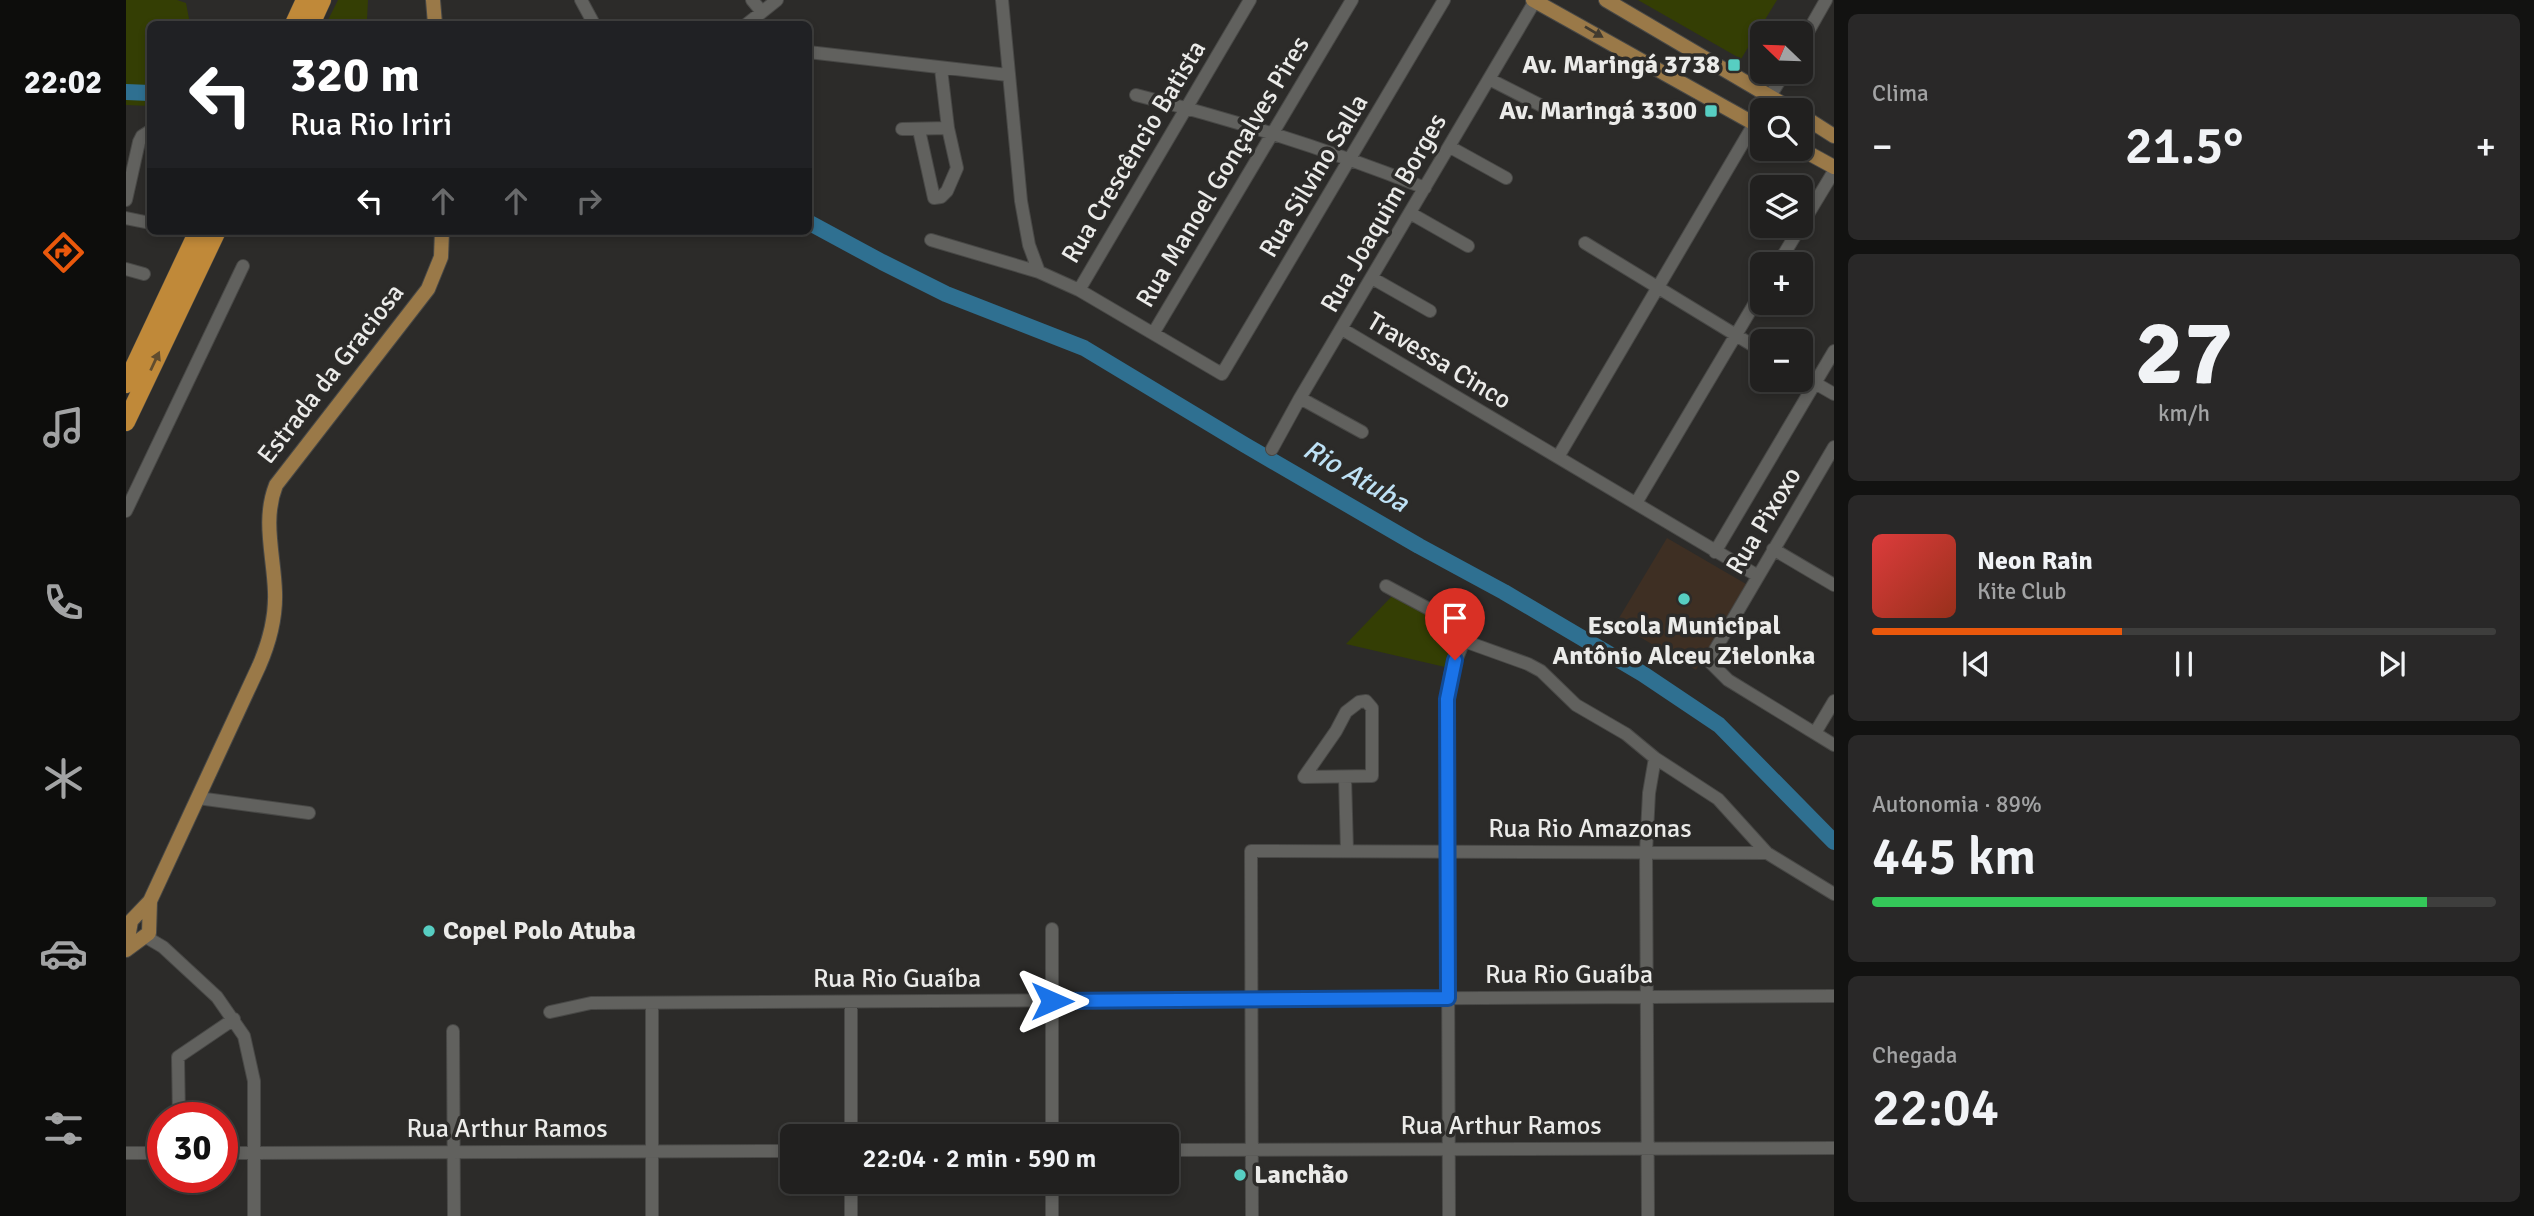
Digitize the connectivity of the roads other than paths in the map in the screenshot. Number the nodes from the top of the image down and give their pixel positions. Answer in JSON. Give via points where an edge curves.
{"nodes":[{"id":1,"x":324,"y":0,"type":"edge"},
{"id":2,"x":433,"y":0,"type":"edge"},
{"id":3,"x":581,"y":0,"type":"edge"},
{"id":4,"x":752,"y":0,"type":"edge"},
{"id":5,"x":777,"y":0,"type":"edge"},
{"id":6,"x":1002,"y":0,"type":"edge"},
{"id":7,"x":1250,"y":0,"type":"edge"},
{"id":8,"x":1352,"y":0,"type":"edge"},
{"id":9,"x":1444,"y":0,"type":"edge"},
{"id":10,"x":1534,"y":0,"type":"edge"},
{"id":11,"x":1606,"y":0,"type":"edge"},
{"id":12,"x":1826,"y":0,"type":"edge"},
{"id":13,"x":762,"y":12,"type":"junction"},
{"id":14,"x":304,"y":13,"type":"edge"},
{"id":15,"x":435,"y":21,"type":"edge"},
{"id":16,"x":592,"y":21,"type":"edge"},
{"id":17,"x":751,"y":21,"type":"edge"},
{"id":18,"x":1813,"y":23,"type":"edge"},
{"id":19,"x":812,"y":53,"type":"edge"},
{"id":20,"x":941,"y":69,"type":"junction"},
{"id":21,"x":1008,"y":75,"type":"junction"},
{"id":22,"x":1489,"y":79,"type":"junction"},
{"id":23,"x":1778,"y":84,"type":"edge"},
{"id":24,"x":1136,"y":95,"type":"dead end"},
{"id":25,"x":1770,"y":96,"type":"junction"},
{"id":26,"x":1773,"y":98,"type":"edge"},
{"id":27,"x":1187,"y":108,"type":"junction"},
{"id":28,"x":1548,"y":109,"type":"dead end"},
{"id":29,"x":1750,"y":122,"type":"edge"},
{"id":30,"x":1813,"y":123,"type":"edge"},
{"id":31,"x":948,"y":128,"type":"junction"},
{"id":32,"x":902,"y":129,"type":"dead end"},
{"id":33,"x":919,"y":130,"type":"junction"},
{"id":34,"x":1273,"y":132,"type":"junction"},
{"id":35,"x":147,"y":133,"type":"edge"},
{"id":36,"x":1834,"y":136,"type":"edge"},
{"id":37,"x":1750,"y":139,"type":"edge"},
{"id":38,"x":1450,"y":147,"type":"junction"},
{"id":39,"x":1813,"y":156,"type":"edge"},
{"id":40,"x":1352,"y":159,"type":"junction"},
{"id":41,"x":1834,"y":169,"type":"edge"},
{"id":42,"x":1506,"y":178,"type":"dead end"},
{"id":43,"x":1425,"y":188,"type":"junction"},
{"id":44,"x":126,"y":200,"type":"edge"},
{"id":45,"x":1410,"y":213,"type":"junction"},
{"id":46,"x":126,"y":218,"type":"edge"},
{"id":47,"x":147,"y":222,"type":"edge"},
{"id":48,"x":196,"y":235,"type":"edge"},
{"id":49,"x":215,"y":235,"type":"edge"},
{"id":50,"x":442,"y":235,"type":"edge"},
{"id":51,"x":931,"y":240,"type":"dead end"},
{"id":52,"x":1585,"y":243,"type":"dead end"},
{"id":53,"x":1468,"y":246,"type":"dead end"},
{"id":54,"x":1785,"y":252,"type":"edge"},
{"id":55,"x":243,"y":266,"type":"dead end"},
{"id":56,"x":126,"y":269,"type":"edge"},
{"id":57,"x":1039,"y":272,"type":"junction"},
{"id":58,"x":144,"y":274,"type":"dead end"},
{"id":59,"x":1372,"y":278,"type":"junction"},
{"id":60,"x":1657,"y":289,"type":"junction"},
{"id":61,"x":1079,"y":290,"type":"junction"},
{"id":62,"x":1430,"y":311,"type":"dead end"},
{"id":63,"x":1750,"y":311,"type":"edge"},
{"id":64,"x":1342,"y":329,"type":"junction"},
{"id":65,"x":1154,"y":332,"type":"junction"},
{"id":66,"x":1736,"y":335,"type":"junction"},
{"id":67,"x":1750,"y":344,"type":"edge"},
{"id":68,"x":1834,"y":351,"type":"edge"},
{"id":69,"x":126,"y":382,"type":"edge"},
{"id":70,"x":1815,"y":383,"type":"junction"},
{"id":71,"x":1834,"y":394,"type":"edge"},
{"id":72,"x":1300,"y":398,"type":"junction"},
{"id":73,"x":126,"y":422,"type":"edge"},
{"id":74,"x":1362,"y":432,"type":"dead end"},
{"id":75,"x":1834,"y":447,"type":"edge"},
{"id":76,"x":1272,"y":449,"type":"dead end"},
{"id":77,"x":1558,"y":457,"type":"junction"},
{"id":78,"x":1636,"y":503,"type":"junction"},
{"id":79,"x":126,"y":511,"type":"edge"},
{"id":80,"x":1773,"y":549,"type":"junction"},
{"id":81,"x":1715,"y":552,"type":"junction"},
{"id":82,"x":1758,"y":576,"type":"junction"},
{"id":83,"x":1834,"y":585,"type":"edge"},
{"id":84,"x":1386,"y":586,"type":"dead end"},
{"id":85,"x":1464,"y":641,"type":"junction"},
{"id":86,"x":1834,"y":701,"type":"edge"},
{"id":87,"x":1815,"y":733,"type":"junction"},
{"id":88,"x":1834,"y":745,"type":"edge"},
{"id":89,"x":1655,"y":758,"type":"junction"},
{"id":90,"x":1345,"y":778,"type":"junction"},
{"id":91,"x":198,"y":798,"type":"junction"},
{"id":92,"x":309,"y":813,"type":"dead end"},
{"id":93,"x":1346,"y":851,"type":"junction"},
{"id":94,"x":1447,"y":852,"type":"junction"},
{"id":95,"x":1646,"y":852,"type":"junction"},
{"id":96,"x":1767,"y":853,"type":"junction"},
{"id":97,"x":1834,"y":894,"type":"edge"},
{"id":98,"x":142,"y":929,"type":"junction"},
{"id":99,"x":1052,"y":929,"type":"dead end"},
{"id":100,"x":126,"y":950,"type":"edge"},
{"id":101,"x":1834,"y":996,"type":"edge"},
{"id":102,"x":1647,"y":997,"type":"junction"},
{"id":103,"x":1448,"y":998,"type":"junction"},
{"id":104,"x":1251,"y":999,"type":"junction"},
{"id":105,"x":1052,"y":1001,"type":"junction"},
{"id":106,"x":850,"y":1002,"type":"junction"},
{"id":107,"x":652,"y":1003,"type":"junction"},
{"id":108,"x":550,"y":1013,"type":"dead end"},
{"id":109,"x":234,"y":1018,"type":"junction"},
{"id":110,"x":453,"y":1031,"type":"dead end"},
{"id":111,"x":179,"y":1102,"type":"edge"},
{"id":112,"x":851,"y":1124,"type":"edge"},
{"id":113,"x":1052,"y":1124,"type":"edge"},
{"id":114,"x":1834,"y":1148,"type":"edge"},
{"id":115,"x":1449,"y":1149,"type":"junction"},
{"id":116,"x":1648,"y":1149,"type":"junction"},
{"id":117,"x":1179,"y":1150,"type":"edge"},
{"id":118,"x":1252,"y":1150,"type":"junction"},
{"id":119,"x":780,"y":1151,"type":"edge"},
{"id":120,"x":238,"y":1152,"type":"edge"},
{"id":121,"x":254,"y":1152,"type":"junction"},
{"id":122,"x":453,"y":1152,"type":"junction"},
{"id":123,"x":652,"y":1152,"type":"junction"},
{"id":124,"x":126,"y":1153,"type":"edge"},
{"id":125,"x":147,"y":1153,"type":"edge"},
{"id":126,"x":851,"y":1194,"type":"edge"},
{"id":127,"x":1052,"y":1194,"type":"edge"},
{"id":128,"x":254,"y":1216,"type":"edge"},
{"id":129,"x":454,"y":1216,"type":"edge"},
{"id":130,"x":652,"y":1216,"type":"edge"},
{"id":131,"x":851,"y":1216,"type":"edge"},
{"id":132,"x":1052,"y":1216,"type":"edge"},
{"id":133,"x":1252,"y":1216,"type":"edge"},
{"id":134,"x":1449,"y":1216,"type":"edge"},
{"id":135,"x":1648,"y":1216,"type":"edge"}],
"edges":[{"from":1,"to":14,"type":"highway"},
{"from":2,"to":15,"type":"main road"},
{"from":3,"to":16,"type":"street"},
{"from":4,"to":13,"type":"street"},
{"from":5,"to":13,"type":"street"},
{"from":6,"to":21,"type":"street"},
{"from":7,"to":27,"type":"street","name":"Rua Crescêncio Batista"},
{"from":8,"to":34,"type":"street","name":"Rua Manoel Gonçalves Pires"},
{"from":9,"to":40,"type":"street","name":"Rua Silvino Salla"},
{"from":10,"to":22,"type":"street","name":"Rua Joaquim Borges"},
{"from":10,"to":29,"type":"main road","one_way":true},
{"from":11,"to":25,"type":"main road"},
{"from":12,"to":18,"type":"street"},
{"from":13,"to":17,"type":"street"},
{"from":19,"to":20,"type":"street"},
{"from":20,"to":21,"type":"street"},
{"from":20,"to":31,"type":"street"},
{"from":21,"to":57,"type":"street","via":[[1025,225]]},
{"from":22,"to":28,"type":"street"},
{"from":22,"to":38,"type":"street","name":"Rua Joaquim Borges"},
{"from":23,"to":25,"type":"street"},
{"from":24,"to":27,"type":"street"},
{"from":25,"to":26,"type":"main road"},
{"from":27,"to":34,"type":"street"},
{"from":27,"to":61,"type":"street","name":"Rua Crescêncio Batista"},
{"from":30,"to":36,"type":"main road"},
{"from":31,"to":33,"type":"street"},
{"from":31,"to":33,"type":"street","via":[[957,168],[947,191],[934,198]]},
{"from":32,"to":33,"type":"street"},
{"from":34,"to":40,"type":"street"},
{"from":34,"to":65,"type":"street","name":"Rua Manoel Gonçalves Pires"},
{"from":35,"to":44,"type":"street","via":[[139,142]]},
{"from":37,"to":60,"type":"street"},
{"from":38,"to":42,"type":"street"},
{"from":38,"to":43,"type":"street","name":"Rua Joaquim Borges"},
{"from":39,"to":41,"type":"main road"},
{"from":40,"to":43,"type":"street"},
{"from":40,"to":65,"type":"street","name":"Rua Silvino Salla","via":[[1222,374]]},
{"from":41,"to":54,"type":"street"},
{"from":43,"to":45,"type":"street","name":"Rua Joaquim Borges"},
{"from":45,"to":53,"type":"street"},
{"from":45,"to":59,"type":"street","name":"Rua Joaquim Borges"},
{"from":46,"to":47,"type":"street"},
{"from":48,"to":69,"type":"highway"},
{"from":73,"to":49,"type":"highway","one_way":true},
{"from":50,"to":91,"type":"main road","name":"Estrada da Graciosa","via":[[441,257],[428,289],[275,485],[268,516],[275,594],[270,636]]},
{"from":51,"to":57,"type":"street"},
{"from":52,"to":60,"type":"street"},
{"from":55,"to":79,"type":"street"},
{"from":56,"to":58,"type":"street"},
{"from":57,"to":61,"type":"street"},
{"from":59,"to":62,"type":"street"},
{"from":59,"to":64,"type":"street","name":"Rua Joaquim Borges"},
{"from":60,"to":66,"type":"street"},
{"from":60,"to":77,"type":"street"},
{"from":61,"to":65,"type":"street"},
{"from":63,"to":66,"type":"street"},
{"from":64,"to":72,"type":"street","name":"Rua Joaquim Borges"},
{"from":64,"to":77,"type":"street","name":"Travessa Cinco"},
{"from":66,"to":67,"type":"street"},
{"from":66,"to":78,"type":"street"},
{"from":68,"to":70,"type":"street"},
{"from":70,"to":71,"type":"street"},
{"from":70,"to":81,"type":"street"},
{"from":72,"to":74,"type":"street"},
{"from":72,"to":76,"type":"street","name":"Rua Joaquim Borges"},
{"from":75,"to":80,"type":"street","name":"Rua Pixoxo"},
{"from":77,"to":78,"type":"street","name":"Travessa Cinco"},
{"from":78,"to":81,"type":"street","name":"Travessa Cinco"},
{"from":80,"to":82,"type":"street","name":"Rua Pixoxo"},
{"from":80,"to":83,"type":"street"},
{"from":81,"to":82,"type":"street","name":"Travessa Cinco"},
{"from":82,"to":87,"type":"street","name":"Rua Pixoxo","via":[[1710,662],[1728,680]]},
{"from":84,"to":85,"type":"street","via":[[1429,609]]},
{"from":85,"to":89,"type":"street","via":[[1534,667],[1576,705],[1626,734]]},
{"from":85,"to":94,"type":"street","via":[[1452,667],[1447,699]]},
{"from":86,"to":87,"type":"street"},
{"from":87,"to":88,"type":"street"},
{"from":89,"to":95,"type":"street"},
{"from":89,"to":96,"type":"street","via":[[1718,799]]},
{"from":90,"to":90,"type":"street","via":[[1372,776],[1372,708],[1366,701],[1346,712],[1304,777]]},
{"from":90,"to":93,"type":"street"},
{"from":91,"to":92,"type":"street"},
{"from":91,"to":98,"type":"main road","name":"Estrada da Graciosa","via":[[150,901]]},
{"from":93,"to":94,"type":"street","name":"Rua Rio Amazonas"},
{"from":93,"to":104,"type":"street","name":"Rua Rio Amazonas","via":[[1251,851]]},
{"from":94,"to":95,"type":"street","name":"Rua Rio Amazonas"},
{"from":94,"to":103,"type":"street"},
{"from":95,"to":96,"type":"street","name":"Rua Rio Amazonas"},
{"from":95,"to":102,"type":"street"},
{"from":96,"to":97,"type":"street"},
{"from":98,"to":100,"type":"main road"},
{"from":98,"to":109,"type":"street"},
{"from":99,"to":105,"type":"street"},
{"from":101,"to":102,"type":"street","name":"Rua Rio Guaíba"},
{"from":102,"to":103,"type":"street","name":"Rua Rio Guaíba"},
{"from":102,"to":116,"type":"street"},
{"from":103,"to":104,"type":"street","name":"Rua Rio Guaíba"},
{"from":103,"to":115,"type":"street"},
{"from":104,"to":105,"type":"street","name":"Rua Rio Guaíba"},
{"from":104,"to":118,"type":"street"},
{"from":105,"to":106,"type":"street","name":"Rua Rio Guaíba"},
{"from":105,"to":113,"type":"street"},
{"from":106,"to":107,"type":"street","name":"Rua Rio Guaíba"},
{"from":106,"to":112,"type":"street"},
{"from":107,"to":108,"type":"street","name":"Rua Rio Guaíba","via":[[591,1003]]},
{"from":107,"to":123,"type":"street"},
{"from":109,"to":111,"type":"street","via":[[178,1057]]},
{"from":109,"to":121,"type":"street","via":[[252,1065]]},
{"from":110,"to":122,"type":"street"},
{"from":114,"to":116,"type":"street","name":"Rua Arthur Ramos"},
{"from":115,"to":116,"type":"street","name":"Rua Arthur Ramos"},
{"from":115,"to":118,"type":"street","name":"Rua Arthur Ramos"},
{"from":115,"to":134,"type":"street"},
{"from":116,"to":135,"type":"street"},
{"from":117,"to":118,"type":"street","name":"Rua Arthur Ramos"},
{"from":118,"to":133,"type":"street"},
{"from":119,"to":123,"type":"street","name":"Rua Arthur Ramos"},
{"from":120,"to":121,"type":"street","name":"Rua Arthur Ramos"},
{"from":121,"to":122,"type":"street","name":"Rua Arthur Ramos"},
{"from":121,"to":128,"type":"street"},
{"from":122,"to":123,"type":"street","name":"Rua Arthur Ramos"},
{"from":122,"to":129,"type":"street"},
{"from":123,"to":130,"type":"street"},
{"from":124,"to":125,"type":"street"},
{"from":126,"to":131,"type":"street"},
{"from":127,"to":132,"type":"street"}]}
